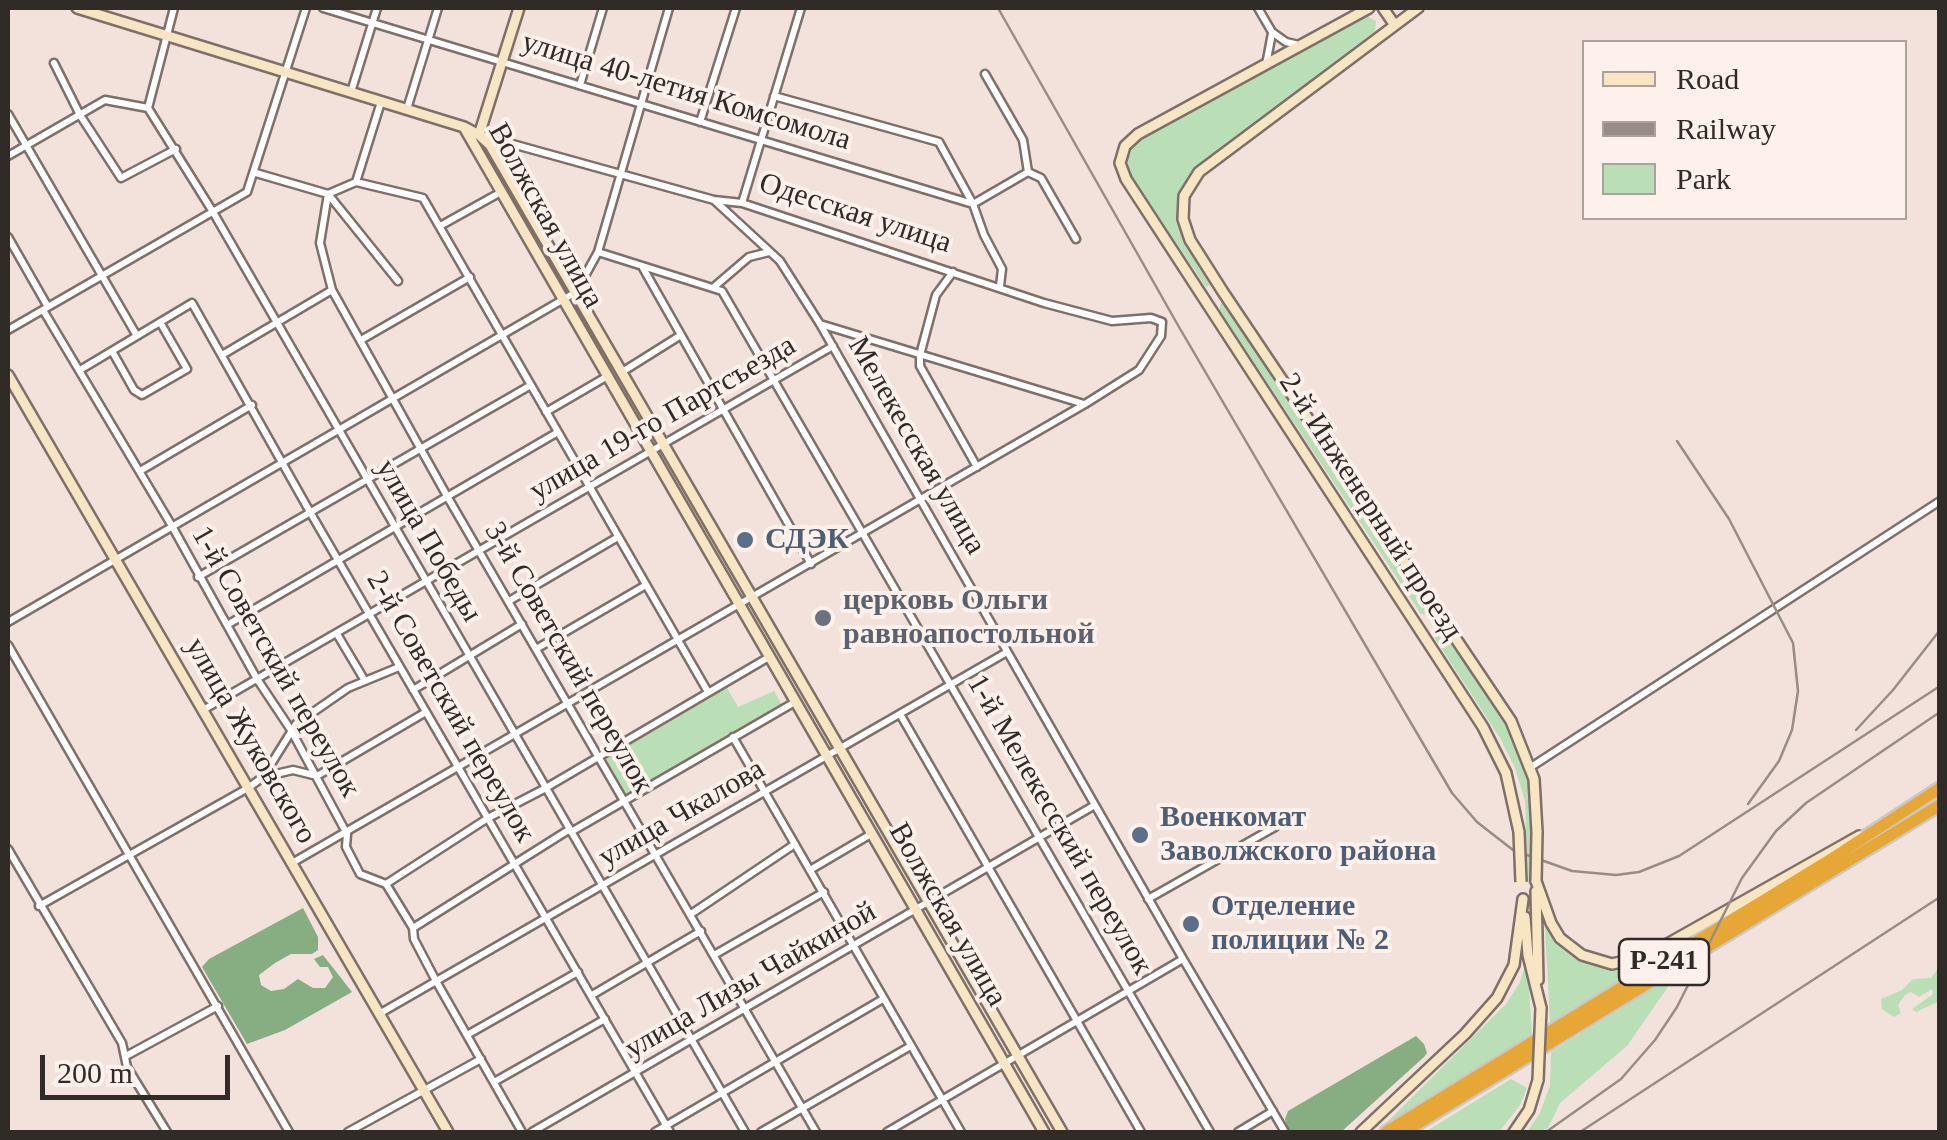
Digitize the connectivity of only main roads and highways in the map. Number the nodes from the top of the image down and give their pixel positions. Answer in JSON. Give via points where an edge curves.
{"nodes":[{"id":1,"x":77,"y":8,"type":"edge"},
{"id":2,"x":519,"y":8,"type":"edge"},
{"id":3,"x":1370,"y":8,"type":"edge"},
{"id":4,"x":1383,"y":8,"type":"edge"},
{"id":5,"x":1418,"y":8,"type":"edge"},
{"id":6,"x":1394,"y":24,"type":"junction"},
{"id":7,"x":464,"y":127,"type":"junction"},
{"id":8,"x":479,"y":135,"type":"junction"},
{"id":9,"x":1223,"y":292,"type":"junction"},
{"id":10,"x":1208,"y":302,"type":"junction"},
{"id":11,"x":8,"y":375,"type":"edge"},
{"id":12,"x":1441,"y":620,"type":"junction"},
{"id":13,"x":1423,"y":631,"type":"junction"},
{"id":14,"x":1940,"y":788,"type":"edge"},
{"id":15,"x":1940,"y":805,"type":"edge"},
{"id":16,"x":1892,"y":818,"type":"junction"},
{"id":17,"x":1876,"y":837,"type":"junction"},
{"id":18,"x":1852,"y":853,"type":"junction"},
{"id":19,"x":1536,"y":881,"type":"junction"},
{"id":20,"x":1522,"y":899,"type":"junction"},
{"id":21,"x":1540,"y":1003,"type":"junction"},
{"id":22,"x":448,"y":1132,"type":"edge"},
{"id":23,"x":1044,"y":1132,"type":"edge"},
{"id":24,"x":1062,"y":1132,"type":"edge"},
{"id":25,"x":1361,"y":1132,"type":"edge"},
{"id":26,"x":1386,"y":1132,"type":"edge"},
{"id":27,"x":1404,"y":1132,"type":"edge"},
{"id":28,"x":1514,"y":1132,"type":"edge"}],
"edges":[{"from":1,"to":7,"type":"main road"},
{"from":2,"to":8,"type":"main road"},
{"from":3,"to":10,"type":"main road","name":"2-й Инженерный проезд","via":[[1138,134],[1122,154],[1126,179]]},
{"from":4,"to":6,"type":"main road"},
{"from":5,"to":6,"type":"main road"},
{"from":6,"to":9,"type":"main road","name":"2-й Инженерный проезд","via":[[1188,186],[1183,219]]},
{"from":7,"to":8,"type":"main road","name":"Волжская улица"},
{"from":7,"to":23,"type":"main road","name":"Волжская улица"},
{"from":8,"to":24,"type":"main road","name":"Волжская улица"},
{"from":9,"to":10,"type":"main road"},
{"from":9,"to":12,"type":"main road","name":"2-й Инженерный проезд"},
{"from":10,"to":13,"type":"main road","name":"2-й Инженерный проезд"},
{"from":11,"to":22,"type":"main road","name":"улица Жуковского"},
{"from":12,"to":13,"type":"main road"},
{"from":12,"to":19,"type":"main road","name":"2-й Инженерный проезд","bridge":true,"via":[[1511,722],[1530,767]]},
{"from":13,"to":20,"type":"main road","name":"2-й Инженерный проезд","bridge":true,"via":[[1501,761],[1519,832]]},
{"from":14,"to":16,"type":"highway","number":"Р-241"},
{"from":15,"to":17,"type":"highway","number":"Р-241"},
{"from":16,"to":17,"type":"highway","number":"Р-241"},
{"from":16,"to":19,"type":"main road","via":[[1630,961],[1595,961],[1569,947],[1551,923]]},
{"from":17,"to":18,"type":"highway","number":"Р-241"},
{"from":18,"to":26,"type":"highway","number":"Р-241"},
{"from":18,"to":27,"type":"highway","number":"Р-241"},
{"from":19,"to":21,"type":"main road","name":"2-й Инженерный проезд"},
{"from":20,"to":21,"type":"main road"},
{"from":20,"to":25,"type":"main road","via":[[1514,965],[1497,998]]},
{"from":21,"to":28,"type":"main road","bridge":true,"via":[[1538,1080]]}]}
